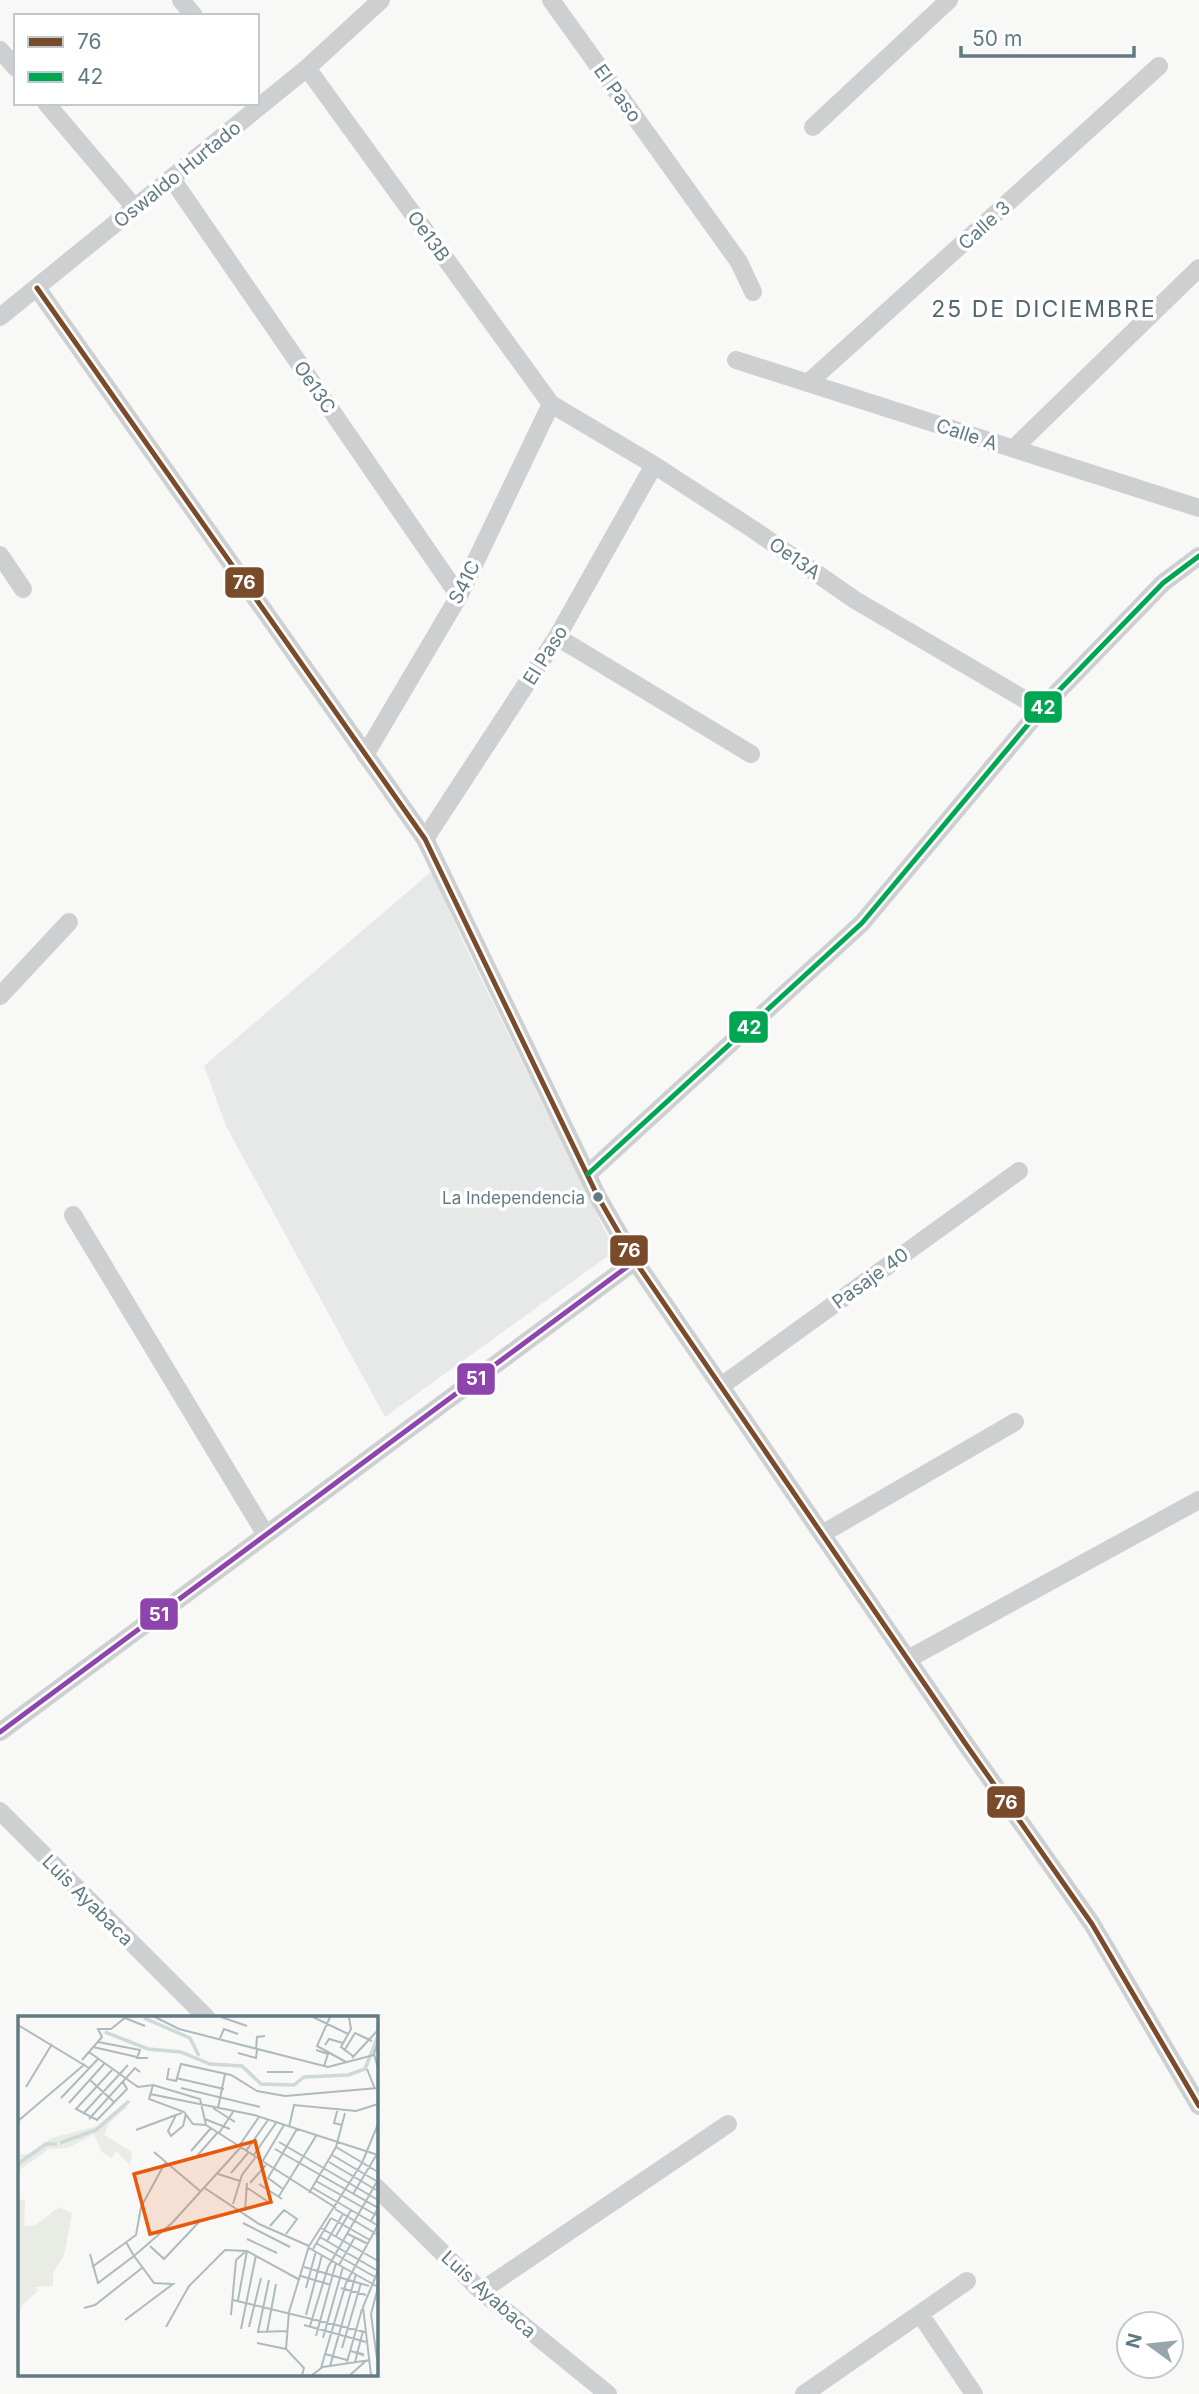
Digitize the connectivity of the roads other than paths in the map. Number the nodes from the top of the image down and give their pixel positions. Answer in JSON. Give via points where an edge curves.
{"nodes":[{"id":1,"x":181,"y":0,"type":"edge"},
{"id":2,"x":381,"y":0,"type":"edge"},
{"id":3,"x":551,"y":0,"type":"edge"},
{"id":4,"x":949,"y":0,"type":"edge"},
{"id":5,"x":192,"y":14,"type":"edge"},
{"id":6,"x":0,"y":50,"type":"edge"},
{"id":7,"x":14,"y":66,"type":"edge"},
{"id":8,"x":1159,"y":66,"type":"dead end"},
{"id":9,"x":307,"y":68,"type":"junction"},
{"id":10,"x":262,"y":94,"type":"edge"},
{"id":11,"x":48,"y":105,"type":"edge"},
{"id":12,"x":250,"y":105,"type":"edge"},
{"id":13,"x":813,"y":127,"type":"dead end"},
{"id":14,"x":172,"y":179,"type":"junction"},
{"id":15,"x":135,"y":208,"type":"junction"},
{"id":16,"x":1199,"y":268,"type":"edge"},
{"id":17,"x":37,"y":288,"type":"junction"},
{"id":18,"x":753,"y":292,"type":"dead end"},
{"id":19,"x":1,"y":313,"type":"edge"},
{"id":20,"x":736,"y":360,"type":"dead end"},
{"id":21,"x":808,"y":383,"type":"junction"},
{"id":22,"x":551,"y":404,"type":"junction"},
{"id":23,"x":1013,"y":449,"type":"junction"},
{"id":24,"x":654,"y":465,"type":"junction"},
{"id":25,"x":1196,"y":503,"type":"edge"},
{"id":26,"x":0,"y":555,"type":"edge"},
{"id":27,"x":1199,"y":556,"type":"edge"},
{"id":28,"x":23,"y":589,"type":"dead end"},
{"id":29,"x":458,"y":596,"type":"junction"},
{"id":30,"x":557,"y":637,"type":"junction"},
{"id":31,"x":1041,"y":709,"type":"junction"},
{"id":32,"x":751,"y":754,"type":"dead end"},
{"id":33,"x":365,"y":755,"type":"junction"},
{"id":34,"x":425,"y":839,"type":"junction"},
{"id":35,"x":69,"y":922,"type":"dead end"},
{"id":36,"x":0,"y":996,"type":"edge"},
{"id":37,"x":1018,"y":1171,"type":"dead end"},
{"id":38,"x":588,"y":1174,"type":"junction"},
{"id":39,"x":73,"y":1215,"type":"dead end"},
{"id":40,"x":635,"y":1261,"type":"junction"},
{"id":41,"x":721,"y":1386,"type":"junction"},
{"id":42,"x":1015,"y":1422,"type":"dead end"},
{"id":43,"x":1199,"y":1500,"type":"edge"},
{"id":44,"x":822,"y":1534,"type":"junction"},
{"id":45,"x":266,"y":1535,"type":"junction"},
{"id":46,"x":908,"y":1659,"type":"junction"},
{"id":47,"x":0,"y":1732,"type":"edge"},
{"id":48,"x":0,"y":1811,"type":"edge"},
{"id":49,"x":205,"y":2016,"type":"edge"},
{"id":50,"x":1199,"y":2106,"type":"edge"},
{"id":51,"x":728,"y":2124,"type":"dead end"},
{"id":52,"x":378,"y":2189,"type":"edge"},
{"id":53,"x":967,"y":2281,"type":"dead end"},
{"id":54,"x":481,"y":2291,"type":"junction"},
{"id":55,"x":919,"y":2314,"type":"junction"},
{"id":56,"x":608,"y":2394,"type":"edge"},
{"id":57,"x":804,"y":2394,"type":"edge"},
{"id":58,"x":974,"y":2394,"type":"edge"}],
"edges":[{"from":1,"to":5,"type":"street"},
{"from":2,"to":9,"type":"street","name":"Oswaldo Hurtado"},
{"from":3,"to":18,"type":"street","name":"El Paso","via":[[739,262]]},
{"from":4,"to":13,"type":"street"},
{"from":6,"to":7,"type":"street"},
{"from":8,"to":21,"type":"street","name":"Calle 3"},
{"from":9,"to":10,"type":"street","name":"Oswaldo Hurtado"},
{"from":9,"to":22,"type":"street","name":"Oe13B"},
{"from":11,"to":15,"type":"street"},
{"from":12,"to":14,"type":"street","name":"Oswaldo Hurtado"},
{"from":14,"to":15,"type":"street","name":"Oswaldo Hurtado"},
{"from":14,"to":29,"type":"street","name":"Oe13C"},
{"from":15,"to":17,"type":"street","name":"Oswaldo Hurtado"},
{"from":16,"to":23,"type":"street"},
{"from":17,"to":19,"type":"street","name":"Oswaldo Hurtado"},
{"from":17,"to":33,"type":"street"},
{"from":20,"to":21,"type":"street","name":"Calle A"},
{"from":21,"to":23,"type":"street","name":"Calle A"},
{"from":22,"to":24,"type":"street","name":"Oe13A"},
{"from":22,"to":29,"type":"street","name":"S41C"},
{"from":23,"to":25,"type":"street","name":"Calle A"},
{"from":24,"to":30,"type":"street","name":"El Paso"},
{"from":24,"to":31,"type":"street","name":"Oe13A","via":[[855,600]]},
{"from":26,"to":28,"type":"street"},
{"from":27,"to":31,"type":"street","via":[[1163,583]]},
{"from":29,"to":33,"type":"street","name":"S41C"},
{"from":30,"to":32,"type":"street"},
{"from":30,"to":34,"type":"street","name":"El Paso"},
{"from":31,"to":38,"type":"street","via":[[862,923]]},
{"from":33,"to":34,"type":"street"},
{"from":34,"to":38,"type":"street"},
{"from":35,"to":36,"type":"street"},
{"from":37,"to":41,"type":"street","name":"Pasaje 40"},
{"from":38,"to":40,"type":"street"},
{"from":39,"to":45,"type":"street"},
{"from":40,"to":41,"type":"street"},
{"from":40,"to":45,"type":"street"},
{"from":41,"to":44,"type":"street"},
{"from":42,"to":44,"type":"street"},
{"from":43,"to":46,"type":"street"},
{"from":44,"to":46,"type":"street"},
{"from":45,"to":47,"type":"street"},
{"from":46,"to":50,"type":"street","via":[[1092,1924]]},
{"from":48,"to":49,"type":"street","name":"Luis Ayabaca"},
{"from":51,"to":54,"type":"street"},
{"from":52,"to":54,"type":"street","name":"Luis Ayabaca"},
{"from":53,"to":55,"type":"street"},
{"from":54,"to":56,"type":"street","name":"Luis Ayabaca"},
{"from":55,"to":57,"type":"street"},
{"from":55,"to":58,"type":"street"}]}
